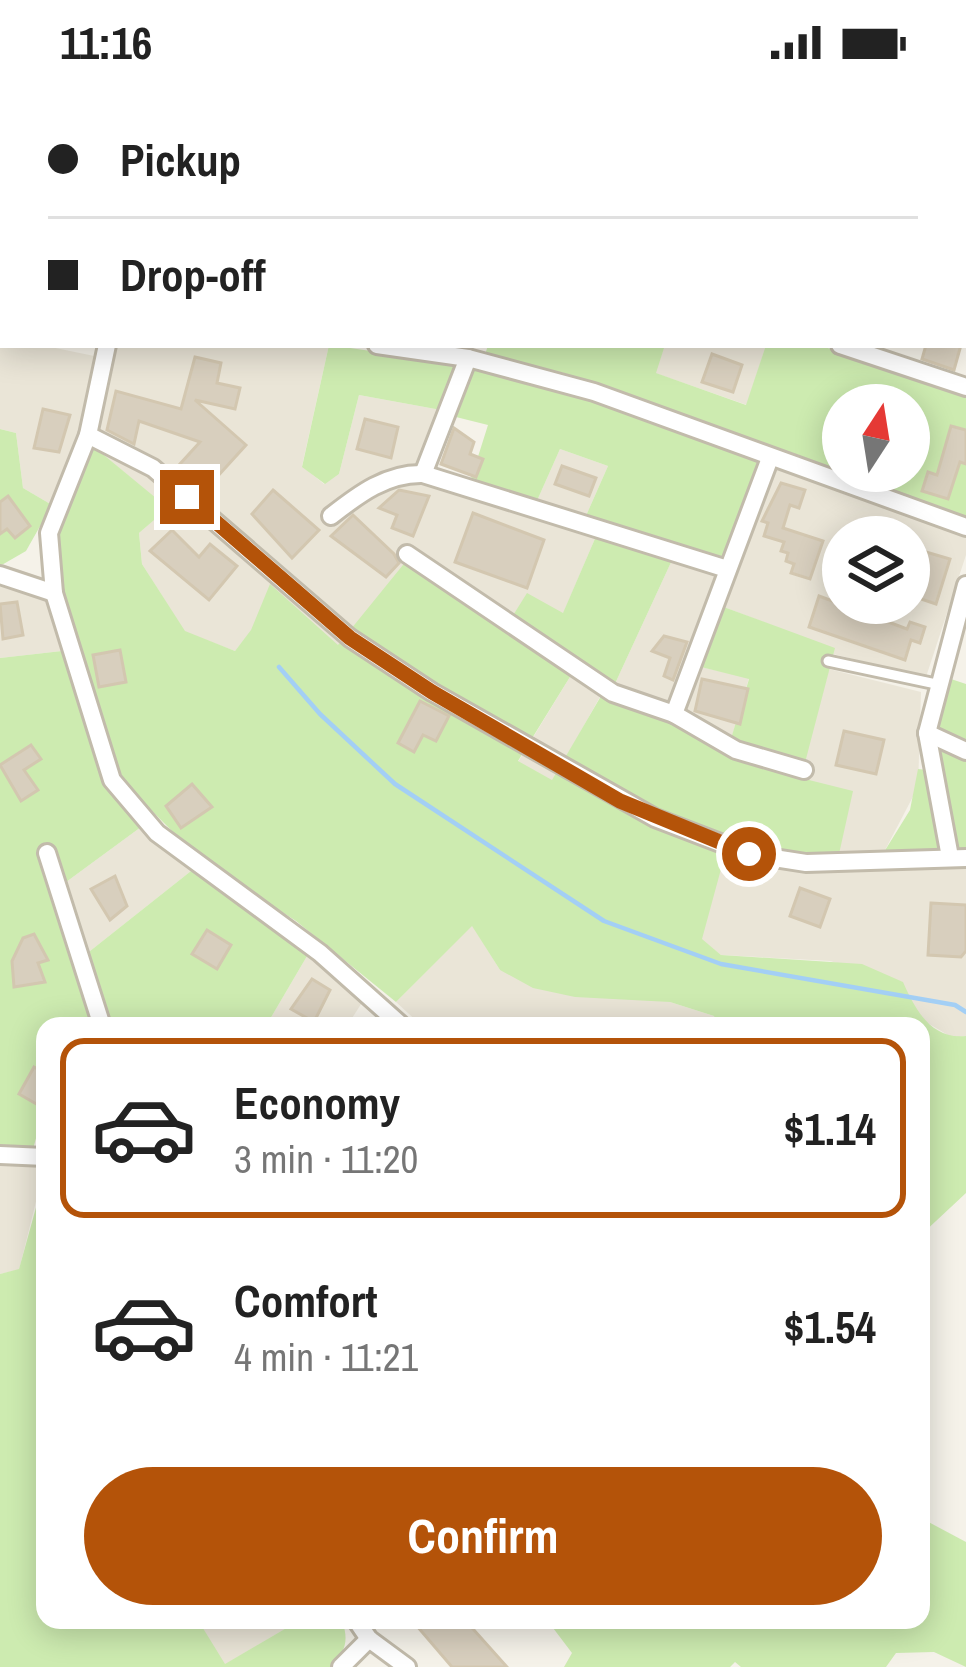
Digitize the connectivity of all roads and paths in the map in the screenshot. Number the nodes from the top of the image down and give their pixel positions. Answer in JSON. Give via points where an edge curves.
{"nodes":[{"id":1,"x":106,"y":348,"type":"edge"},
{"id":2,"x":397,"y":348,"type":"edge"},
{"id":3,"x":849,"y":348,"type":"edge"},
{"id":4,"x":468,"y":358,"type":"junction"},
{"id":5,"x":966,"y":386,"type":"edge"},
{"id":6,"x":88,"y":435,"type":"junction"},
{"id":7,"x":770,"y":458,"type":"junction"},
{"id":8,"x":423,"y":474,"type":"junction"},
{"id":9,"x":331,"y":515,"type":"dead end"},
{"id":10,"x":966,"y":527,"type":"edge"},
{"id":11,"x":407,"y":554,"type":"dead end"},
{"id":12,"x":727,"y":569,"type":"junction"},
{"id":13,"x":0,"y":575,"type":"edge"},
{"id":14,"x":966,"y":585,"type":"edge"},
{"id":15,"x":54,"y":593,"type":"junction"},
{"id":16,"x":828,"y":661,"type":"dead end"},
{"id":17,"x":936,"y":684,"type":"junction"},
{"id":18,"x":674,"y":714,"type":"junction"},
{"id":19,"x":927,"y":733,"type":"junction"},
{"id":20,"x":966,"y":751,"type":"edge"},
{"id":21,"x":804,"y":770,"type":"dead end"},
{"id":22,"x":47,"y":853,"type":"dead end"},
{"id":23,"x":958,"y":858,"type":"edge"},
{"id":24,"x":99,"y":1017,"type":"edge"},
{"id":25,"x":392,"y":1017,"type":"edge"},
{"id":26,"x":0,"y":1155,"type":"edge"},
{"id":27,"x":36,"y":1156,"type":"edge"},
{"id":28,"x":362,"y":1629,"type":"edge"},
{"id":29,"x":369,"y":1639,"type":"junction"},
{"id":30,"x":341,"y":1667,"type":"edge"},
{"id":31,"x":407,"y":1667,"type":"edge"}],
"edges":[{"from":1,"to":6,"type":"street"},
{"from":2,"to":4,"type":"street"},
{"from":3,"to":5,"type":"street"},
{"from":4,"to":7,"type":"street","via":[[594,392]]},
{"from":4,"to":8,"type":"street"},
{"from":6,"to":15,"type":"street","via":[[49,532]]},
{"from":6,"to":23,"type":"street","via":[[153,469],[350,638],[620,801],[768,857]]},
{"from":7,"to":10,"type":"street"},
{"from":7,"to":12,"type":"street"},
{"from":8,"to":9,"type":"street","via":[[383,481]]},
{"from":8,"to":12,"type":"street"},
{"from":11,"to":18,"type":"street","via":[[613,693]]},
{"from":12,"to":18,"type":"street"},
{"from":13,"to":15,"type":"street"},
{"from":14,"to":17,"type":"street"},
{"from":15,"to":25,"type":"street","via":[[112,780],[157,833],[320,953]]},
{"from":16,"to":17,"type":"lane"},
{"from":17,"to":19,"type":"street"},
{"from":18,"to":21,"type":"street","via":[[736,750]]},
{"from":19,"to":20,"type":"street"},
{"from":19,"to":23,"type":"street"},
{"from":22,"to":24,"type":"street"},
{"from":26,"to":27,"type":"street"},
{"from":28,"to":29,"type":"street"},
{"from":29,"to":30,"type":"street"},
{"from":29,"to":31,"type":"street"}]}
